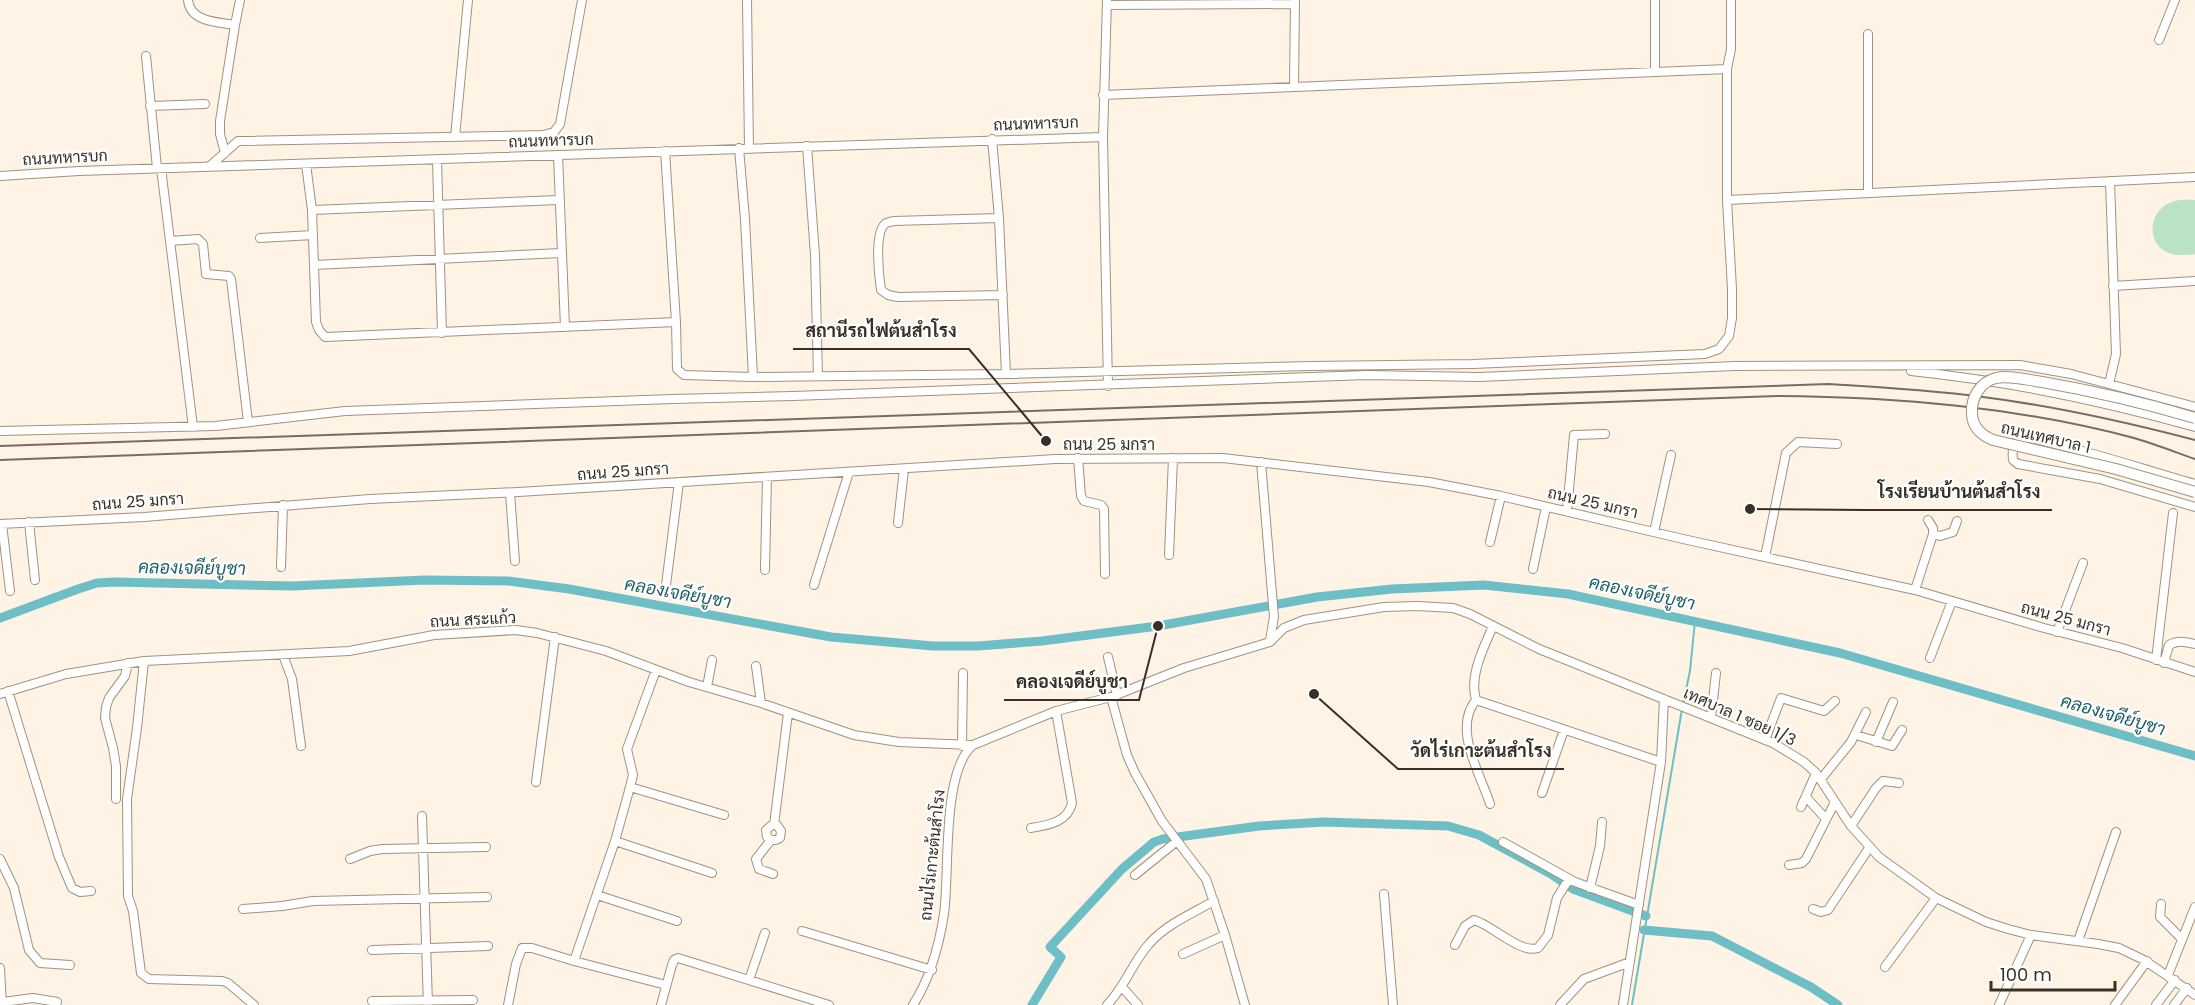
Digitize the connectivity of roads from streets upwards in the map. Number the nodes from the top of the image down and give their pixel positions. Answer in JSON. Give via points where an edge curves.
{"nodes":[{"id":1,"x":188,"y":0,"type":"edge"},
{"id":2,"x":240,"y":0,"type":"edge"},
{"id":3,"x":468,"y":0,"type":"edge"},
{"id":4,"x":582,"y":0,"type":"edge"},
{"id":5,"x":747,"y":0,"type":"edge"},
{"id":6,"x":1655,"y":0,"type":"edge"},
{"id":7,"x":1731,"y":0,"type":"edge"},
{"id":8,"x":2175,"y":0,"type":"edge"},
{"id":9,"x":1107,"y":2,"type":"edge"},
{"id":10,"x":1295,"y":2,"type":"edge"},
{"id":11,"x":235,"y":26,"type":"junction"},
{"id":12,"x":1868,"y":34,"type":"dead end"},
{"id":13,"x":2159,"y":40,"type":"dead end"},
{"id":14,"x":146,"y":56,"type":"dead end"},
{"id":15,"x":1727,"y":69,"type":"junction"},
{"id":16,"x":1655,"y":72,"type":"junction"},
{"id":17,"x":1294,"y":87,"type":"junction"},
{"id":18,"x":1102,"y":95,"type":"junction"},
{"id":19,"x":205,"y":104,"type":"dead end"},
{"id":20,"x":150,"y":106,"type":"junction"},
{"id":21,"x":455,"y":136,"type":"junction"},
{"id":22,"x":1102,"y":136,"type":"junction"},
{"id":23,"x":992,"y":139,"type":"junction"},
{"id":24,"x":807,"y":146,"type":"junction"},
{"id":25,"x":739,"y":148,"type":"junction"},
{"id":26,"x":749,"y":148,"type":"junction"},
{"id":27,"x":666,"y":151,"type":"junction"},
{"id":28,"x":225,"y":153,"type":"junction"},
{"id":29,"x":558,"y":155,"type":"junction"},
{"id":30,"x":437,"y":160,"type":"junction"},
{"id":31,"x":306,"y":164,"type":"junction"},
{"id":32,"x":210,"y":166,"type":"junction"},
{"id":33,"x":159,"y":168,"type":"junction"},
{"id":34,"x":0,"y":176,"type":"edge"},
{"id":35,"x":2195,"y":177,"type":"edge"},
{"id":36,"x":2110,"y":180,"type":"junction"},
{"id":37,"x":1868,"y":192,"type":"junction"},
{"id":38,"x":559,"y":200,"type":"junction"},
{"id":39,"x":1728,"y":200,"type":"junction"},
{"id":40,"x":438,"y":205,"type":"junction"},
{"id":41,"x":312,"y":210,"type":"junction"},
{"id":42,"x":999,"y":218,"type":"junction"},
{"id":43,"x":313,"y":235,"type":"junction"},
{"id":44,"x":260,"y":238,"type":"dead end"},
{"id":45,"x":170,"y":241,"type":"junction"},
{"id":46,"x":561,"y":253,"type":"junction"},
{"id":47,"x":440,"y":258,"type":"junction"},
{"id":48,"x":314,"y":265,"type":"junction"},
{"id":49,"x":2195,"y":281,"type":"edge"},
{"id":50,"x":2113,"y":286,"type":"junction"},
{"id":51,"x":1002,"y":295,"type":"junction"},
{"id":52,"x":676,"y":322,"type":"junction"},
{"id":53,"x":565,"y":327,"type":"junction"},
{"id":54,"x":442,"y":333,"type":"junction"},
{"id":55,"x":1878,"y":367,"type":"junction"},
{"id":56,"x":1108,"y":371,"type":"junction"},
{"id":57,"x":1006,"y":374,"type":"junction"},
{"id":58,"x":753,"y":376,"type":"junction"},
{"id":59,"x":818,"y":376,"type":"junction"},
{"id":60,"x":2109,"y":384,"type":"junction"},
{"id":61,"x":1108,"y":386,"type":"junction"},
{"id":62,"x":2195,"y":407,"type":"edge"},
{"id":63,"x":2195,"y":418,"type":"edge"},
{"id":64,"x":248,"y":423,"type":"junction"},
{"id":65,"x":193,"y":427,"type":"junction"},
{"id":66,"x":2195,"y":427,"type":"edge"},
{"id":67,"x":0,"y":431,"type":"edge"},
{"id":68,"x":1605,"y":435,"type":"dead end"},
{"id":69,"x":1837,"y":444,"type":"dead end"},
{"id":70,"x":1671,"y":455,"type":"dead end"},
{"id":71,"x":1173,"y":458,"type":"junction"},
{"id":72,"x":1078,"y":459,"type":"junction"},
{"id":73,"x":1261,"y":462,"type":"junction"},
{"id":74,"x":904,"y":469,"type":"junction"},
{"id":75,"x":849,"y":472,"type":"junction"},
{"id":76,"x":767,"y":477,"type":"junction"},
{"id":77,"x":679,"y":482,"type":"junction"},
{"id":78,"x":2195,"y":484,"type":"edge"},
{"id":79,"x":2195,"y":492,"type":"edge"},
{"id":80,"x":510,"y":493,"type":"junction"},
{"id":81,"x":1501,"y":496,"type":"junction"},
{"id":82,"x":283,"y":505,"type":"junction"},
{"id":83,"x":1546,"y":507,"type":"junction"},
{"id":84,"x":2195,"y":507,"type":"edge"},
{"id":85,"x":1567,"y":511,"type":"junction"},
{"id":86,"x":2173,"y":513,"type":"dead end"},
{"id":87,"x":1928,"y":520,"type":"dead end"},
{"id":88,"x":1957,"y":521,"type":"dead end"},
{"id":89,"x":29,"y":522,"type":"junction"},
{"id":90,"x":898,"y":523,"type":"dead end"},
{"id":91,"x":1,"y":524,"type":"edge"},
{"id":92,"x":1654,"y":532,"type":"junction"},
{"id":93,"x":1933,"y":534,"type":"junction"},
{"id":94,"x":1490,"y":542,"type":"dead end"},
{"id":95,"x":1169,"y":555,"type":"dead end"},
{"id":96,"x":1765,"y":557,"type":"junction"},
{"id":97,"x":515,"y":561,"type":"dead end"},
{"id":98,"x":2083,"y":563,"type":"dead end"},
{"id":99,"x":281,"y":567,"type":"dead end"},
{"id":100,"x":1533,"y":569,"type":"dead end"},
{"id":101,"x":765,"y":570,"type":"dead end"},
{"id":102,"x":1105,"y":574,"type":"dead end"},
{"id":103,"x":35,"y":580,"type":"dead end"},
{"id":104,"x":666,"y":585,"type":"dead end"},
{"id":105,"x":814,"y":585,"type":"dead end"},
{"id":106,"x":1915,"y":590,"type":"junction"},
{"id":107,"x":10,"y":591,"type":"dead end"},
{"id":108,"x":1952,"y":601,"type":"junction"},
{"id":109,"x":1493,"y":626,"type":"junction"},
{"id":110,"x":2057,"y":632,"type":"junction"},
{"id":111,"x":555,"y":637,"type":"junction"},
{"id":112,"x":1270,"y":642,"type":"junction"},
{"id":113,"x":2195,"y":644,"type":"edge"},
{"id":114,"x":283,"y":655,"type":"junction"},
{"id":115,"x":1108,"y":657,"type":"dead end"},
{"id":116,"x":1930,"y":658,"type":"dead end"},
{"id":117,"x":712,"y":660,"type":"dead end"},
{"id":118,"x":144,"y":661,"type":"junction"},
{"id":119,"x":2160,"y":661,"type":"junction"},
{"id":120,"x":128,"y":663,"type":"junction"},
{"id":121,"x":756,"y":666,"type":"dead end"},
{"id":122,"x":656,"y":670,"type":"junction"},
{"id":123,"x":2195,"y":671,"type":"edge"},
{"id":124,"x":963,"y":673,"type":"dead end"},
{"id":125,"x":1716,"y":673,"type":"dead end"},
{"id":126,"x":707,"y":687,"type":"junction"},
{"id":127,"x":4,"y":693,"type":"edge"},
{"id":128,"x":1114,"y":696,"type":"junction"},
{"id":129,"x":1476,"y":700,"type":"junction"},
{"id":130,"x":1668,"y":700,"type":"junction"},
{"id":131,"x":1834,"y":701,"type":"dead end"},
{"id":132,"x":1893,"y":702,"type":"dead end"},
{"id":133,"x":761,"y":704,"type":"junction"},
{"id":134,"x":1056,"y":711,"type":"junction"},
{"id":135,"x":1866,"y":712,"type":"dead end"},
{"id":136,"x":788,"y":713,"type":"junction"},
{"id":137,"x":1711,"y":718,"type":"junction"},
{"id":138,"x":1564,"y":730,"type":"junction"},
{"id":139,"x":1902,"y":730,"type":"dead end"},
{"id":140,"x":1856,"y":735,"type":"junction"},
{"id":141,"x":1765,"y":740,"type":"junction"},
{"id":142,"x":1876,"y":742,"type":"junction"},
{"id":143,"x":973,"y":745,"type":"junction"},
{"id":144,"x":301,"y":746,"type":"dead end"},
{"id":145,"x":962,"y":746,"type":"junction"},
{"id":146,"x":1661,"y":762,"type":"junction"},
{"id":147,"x":1819,"y":776,"type":"junction"},
{"id":148,"x":536,"y":782,"type":"dead end"},
{"id":149,"x":1899,"y":783,"type":"dead end"},
{"id":150,"x":630,"y":787,"type":"junction"},
{"id":151,"x":1542,"y":793,"type":"dead end"},
{"id":152,"x":1806,"y":797,"type":"junction"},
{"id":153,"x":116,"y":799,"type":"dead end"},
{"id":154,"x":1835,"y":802,"type":"junction"},
{"id":155,"x":1491,"y":804,"type":"dead end"},
{"id":156,"x":1801,"y":807,"type":"dead end"},
{"id":157,"x":724,"y":814,"type":"dead end"},
{"id":158,"x":422,"y":816,"type":"dead end"},
{"id":159,"x":1826,"y":819,"type":"junction"},
{"id":160,"x":1602,"y":822,"type":"dead end"},
{"id":161,"x":1851,"y":826,"type":"junction"},
{"id":162,"x":1032,"y":828,"type":"dead end"},
{"id":163,"x":2116,"y":832,"type":"dead end"},
{"id":164,"x":1174,"y":837,"type":"junction"},
{"id":165,"x":615,"y":841,"type":"junction"},
{"id":166,"x":1503,"y":842,"type":"dead end"},
{"id":167,"x":486,"y":847,"type":"dead end"},
{"id":168,"x":1869,"y":848,"type":"junction"},
{"id":169,"x":422,"y":849,"type":"junction"},
{"id":170,"x":0,"y":859,"type":"edge"},
{"id":171,"x":350,"y":859,"type":"dead end"},
{"id":172,"x":1789,"y":865,"type":"dead end"},
{"id":173,"x":712,"y":873,"type":"dead end"},
{"id":174,"x":773,"y":874,"type":"dead end"},
{"id":175,"x":1135,"y":875,"type":"dead end"},
{"id":176,"x":1567,"y":882,"type":"junction"},
{"id":177,"x":1590,"y":888,"type":"junction"},
{"id":178,"x":91,"y":891,"type":"dead end"},
{"id":179,"x":1384,"y":894,"type":"dead end"},
{"id":180,"x":597,"y":895,"type":"junction"},
{"id":181,"x":487,"y":897,"type":"dead end"},
{"id":182,"x":424,"y":898,"type":"junction"},
{"id":183,"x":1936,"y":898,"type":"junction"},
{"id":184,"x":1214,"y":901,"type":"junction"},
{"id":185,"x":2161,"y":904,"type":"dead end"},
{"id":186,"x":2195,"y":907,"type":"edge"},
{"id":187,"x":243,"y":909,"type":"dead end"},
{"id":188,"x":1813,"y":909,"type":"dead end"},
{"id":189,"x":1638,"y":910,"type":"junction"},
{"id":190,"x":677,"y":921,"type":"dead end"},
{"id":191,"x":802,"y":931,"type":"dead end"},
{"id":192,"x":765,"y":933,"type":"dead end"},
{"id":193,"x":1225,"y":934,"type":"junction"},
{"id":194,"x":2031,"y":934,"type":"junction"},
{"id":195,"x":2182,"y":939,"type":"junction"},
{"id":196,"x":2078,"y":941,"type":"junction"},
{"id":197,"x":1455,"y":945,"type":"dead end"},
{"id":198,"x":488,"y":946,"type":"dead end"},
{"id":199,"x":426,"y":948,"type":"junction"},
{"id":200,"x":372,"y":950,"type":"dead end"},
{"id":201,"x":1183,"y":954,"type":"dead end"},
{"id":202,"x":574,"y":961,"type":"junction"},
{"id":203,"x":1630,"y":962,"type":"junction"},
{"id":204,"x":2147,"y":962,"type":"junction"},
{"id":205,"x":70,"y":965,"type":"dead end"},
{"id":206,"x":1885,"y":967,"type":"dead end"},
{"id":207,"x":0,"y":969,"type":"edge"},
{"id":208,"x":932,"y":970,"type":"junction"},
{"id":209,"x":2172,"y":978,"type":"junction"},
{"id":210,"x":749,"y":980,"type":"junction"},
{"id":211,"x":666,"y":986,"type":"junction"},
{"id":212,"x":1122,"y":987,"type":"junction"},
{"id":213,"x":2187,"y":988,"type":"junction"},
{"id":214,"x":2195,"y":994,"type":"edge"},
{"id":215,"x":473,"y":1000,"type":"dead end"},
{"id":216,"x":372,"y":1001,"type":"dead end"},
{"id":217,"x":39,"y":1002,"type":"edge"},
{"id":218,"x":57,"y":1002,"type":"dead end"},
{"id":219,"x":428,"y":1003,"type":"edge"},
{"id":220,"x":3,"y":1004,"type":"edge"},
{"id":221,"x":255,"y":1005,"type":"edge"},
{"id":222,"x":508,"y":1005,"type":"edge"},
{"id":223,"x":661,"y":1005,"type":"edge"},
{"id":224,"x":829,"y":1005,"type":"edge"},
{"id":225,"x":914,"y":1005,"type":"edge"},
{"id":226,"x":1107,"y":1005,"type":"edge"},
{"id":227,"x":1138,"y":1005,"type":"edge"},
{"id":228,"x":1245,"y":1005,"type":"edge"},
{"id":229,"x":1394,"y":1005,"type":"edge"},
{"id":230,"x":1560,"y":1005,"type":"edge"},
{"id":231,"x":1623,"y":1005,"type":"edge"},
{"id":232,"x":1999,"y":1005,"type":"edge"},
{"id":233,"x":2115,"y":1005,"type":"edge"},
{"id":234,"x":2156,"y":1005,"type":"edge"},
{"id":235,"x":2174,"y":1005,"type":"edge"}],
"edges":[{"from":1,"to":11,"type":"street","via":[[196,16]]},
{"from":2,"to":11,"type":"street"},
{"from":3,"to":21,"type":"street"},
{"from":4,"to":21,"type":"street","via":[[560,124],[554,132]]},
{"from":5,"to":26,"type":"street"},
{"from":6,"to":16,"type":"street"},
{"from":7,"to":15,"type":"street"},
{"from":8,"to":13,"type":"street"},
{"from":9,"to":10,"type":"street"},
{"from":9,"to":18,"type":"street"},
{"from":10,"to":17,"type":"street"},
{"from":11,"to":28,"type":"street","via":[[220,121]]},
{"from":12,"to":37,"type":"street"},
{"from":14,"to":20,"type":"street"},
{"from":15,"to":16,"type":"street"},
{"from":15,"to":39,"type":"street"},
{"from":16,"to":17,"type":"street"},
{"from":17,"to":18,"type":"street"},
{"from":18,"to":22,"type":"street"},
{"from":19,"to":20,"type":"street"},
{"from":20,"to":33,"type":"street"},
{"from":21,"to":28,"type":"street","via":[[238,141]]},
{"from":22,"to":23,"type":"street","name":"ถนนทหารบก"},
{"from":22,"to":56,"type":"street"},
{"from":23,"to":24,"type":"street","name":"ถนนทหารบก"},
{"from":23,"to":42,"type":"street"},
{"from":24,"to":26,"type":"street","name":"ถนนทหารบก"},
{"from":24,"to":59,"type":"street"},
{"from":25,"to":26,"type":"street","name":"ถนนทหารบก"},
{"from":25,"to":27,"type":"street","name":"ถนนทหารบก"},
{"from":25,"to":58,"type":"street"},
{"from":27,"to":29,"type":"street","name":"ถนนทหารบก"},
{"from":27,"to":52,"type":"street"},
{"from":28,"to":32,"type":"street"},
{"from":29,"to":30,"type":"street","name":"ถนนทหารบก"},
{"from":29,"to":38,"type":"street"},
{"from":30,"to":31,"type":"street","name":"ถนนทหารบก"},
{"from":30,"to":40,"type":"street"},
{"from":31,"to":32,"type":"street","name":"ถนนทหารบก"},
{"from":31,"to":41,"type":"street"},
{"from":32,"to":33,"type":"street","name":"ถนนทหารบก"},
{"from":33,"to":34,"type":"street","name":"ถนนทหารบก"},
{"from":33,"to":45,"type":"street"},
{"from":35,"to":36,"type":"street"},
{"from":36,"to":37,"type":"street"},
{"from":36,"to":50,"type":"street"},
{"from":37,"to":39,"type":"street"},
{"from":38,"to":40,"type":"street"},
{"from":38,"to":46,"type":"street"},
{"from":39,"to":56,"type":"street","via":[[1732,318],[1729,336],[1719,349],[1705,354],[1473,364]]},
{"from":40,"to":41,"type":"street"},
{"from":40,"to":47,"type":"street"},
{"from":41,"to":43,"type":"street"},
{"from":42,"to":51,"type":"street"},
{"from":42,"to":51,"type":"street","via":[[885,224],[878,241],[879,272],[881,290],[888,295]]},
{"from":43,"to":44,"type":"street"},
{"from":43,"to":48,"type":"street"},
{"from":45,"to":64,"type":"street","via":[[198,239],[206,274],[231,279]]},
{"from":45,"to":65,"type":"street"},
{"from":46,"to":47,"type":"street"},
{"from":46,"to":53,"type":"street"},
{"from":47,"to":48,"type":"street"},
{"from":47,"to":54,"type":"street"},
{"from":48,"to":54,"type":"street","via":[[316,322],[325,337]]},
{"from":49,"to":50,"type":"street"},
{"from":50,"to":60,"type":"street","via":[[2116,354]]},
{"from":51,"to":57,"type":"street"},
{"from":52,"to":53,"type":"street"},
{"from":52,"to":58,"type":"street","via":[[677,369],[684,375]]},
{"from":53,"to":54,"type":"street"},
{"from":55,"to":60,"type":"street","via":[[2020,365]]},
{"from":55,"to":61,"type":"street","via":[[1735,366],[1479,376],[1367,375]]},
{"from":55,"to":66,"type":"street","via":[[2055,393]]},
{"from":56,"to":57,"type":"street"},
{"from":56,"to":61,"type":"street"},
{"from":57,"to":59,"type":"street"},
{"from":58,"to":59,"type":"street"},
{"from":60,"to":62,"type":"street"},
{"from":61,"to":64,"type":"street","via":[[345,411]]},
{"from":63,"to":79,"type":"street","name":"ถนนเทศบาล 1","bridge":true,"via":[[2099,393],[2001,377],[1983,384],[1971,410],[1978,430],[1993,440]]},
{"from":64,"to":65,"type":"street"},
{"from":65,"to":67,"type":"street"},
{"from":68,"to":85,"type":"street","via":[[1574,435]]},
{"from":69,"to":96,"type":"street","via":[[1798,442],[1786,453]]},
{"from":70,"to":92,"type":"street"},
{"from":71,"to":72,"type":"street","name":"ถนน 25 มกรา"},
{"from":71,"to":73,"type":"street","name":"ถนน 25 มกรา"},
{"from":71,"to":95,"type":"street"},
{"from":72,"to":74,"type":"street","name":"ถนน 25 มกรา"},
{"from":72,"to":102,"type":"street","via":[[1081,496],[1084,501],[1104,508]]},
{"from":73,"to":81,"type":"street","name":"ถนน 25 มกรา","via":[[1429,482]]},
{"from":73,"to":112,"type":"street","via":[[1274,617]]},
{"from":74,"to":75,"type":"street","name":"ถนน 25 มกรา"},
{"from":74,"to":90,"type":"street"},
{"from":75,"to":76,"type":"street","name":"ถนน 25 มกรา"},
{"from":75,"to":105,"type":"street"},
{"from":76,"to":77,"type":"street","name":"ถนน 25 มกรา"},
{"from":76,"to":101,"type":"street"},
{"from":77,"to":80,"type":"street","name":"ถนน 25 มกรา"},
{"from":77,"to":104,"type":"street"},
{"from":78,"to":84,"type":"street","via":[[2032,439],[2016,441],[2013,447],[2013,460],[2018,464],[2100,479]]},
{"from":80,"to":82,"type":"street","name":"ถนน 25 มกรา"},
{"from":80,"to":97,"type":"street"},
{"from":81,"to":83,"type":"street","name":"ถนน 25 มกรา"},
{"from":81,"to":94,"type":"street"},
{"from":82,"to":89,"type":"street","name":"ถนน 25 มกรา"},
{"from":82,"to":99,"type":"street"},
{"from":83,"to":85,"type":"street","name":"ถนน 25 มกรา"},
{"from":83,"to":100,"type":"street"},
{"from":85,"to":92,"type":"street","name":"ถนน 25 มกรา"},
{"from":86,"to":119,"type":"street"},
{"from":87,"to":93,"type":"street"},
{"from":88,"to":93,"type":"street","via":[[1953,532]]},
{"from":89,"to":91,"type":"street","name":"ถนน 25 มกรา"},
{"from":89,"to":103,"type":"street"},
{"from":91,"to":107,"type":"street"},
{"from":92,"to":96,"type":"street","name":"ถนน 25 มกรา"},
{"from":93,"to":106,"type":"street"},
{"from":96,"to":106,"type":"street","name":"ถนน 25 มกรา"},
{"from":98,"to":110,"type":"street"},
{"from":106,"to":108,"type":"street","name":"ถนน 25 มกรา"},
{"from":108,"to":110,"type":"street","name":"ถนน 25 มกรา"},
{"from":108,"to":116,"type":"street"},
{"from":109,"to":112,"type":"street","name":"เทศบาล 1 ซอย 1/3","via":[[1453,608],[1384,607],[1304,620],[1284,628]]},
{"from":109,"to":129,"type":"street","via":[[1477,666]]},
{"from":109,"to":130,"type":"street","name":"เทศบาล 1 ซอย 1/3","via":[[1539,649]]},
{"from":110,"to":119,"type":"street","name":"ถนน 25 มกรา"},
{"from":111,"to":114,"type":"street","name":"ถนน สระแก้ว","via":[[516,630],[457,633],[349,651]]},
{"from":111,"to":122,"type":"street","name":"ถนน สระแก้ว"},
{"from":111,"to":148,"type":"street"},
{"from":112,"to":128,"type":"street","name":"ถนน สระแก้ว","via":[[1184,668]]},
{"from":113,"to":119,"type":"street","via":[[2174,642]]},
{"from":114,"to":118,"type":"street","name":"ถนน สระแก้ว"},
{"from":114,"to":144,"type":"street","via":[[292,679]]},
{"from":115,"to":128,"type":"street"},
{"from":117,"to":126,"type":"street"},
{"from":118,"to":120,"type":"street","name":"ถนน สระแก้ว"},
{"from":118,"to":221,"type":"street","via":[[127,799],[128,896],[141,973],[149,979],[222,981]]},
{"from":119,"to":123,"type":"street","name":"ถนน 25 มกรา"},
{"from":120,"to":127,"type":"street","name":"ถนน สระแก้ว","via":[[66,674]]},
{"from":120,"to":153,"type":"street","via":[[125,676],[105,707],[116,766]]},
{"from":121,"to":133,"type":"street"},
{"from":122,"to":126,"type":"street","name":"ถนน สระแก้ว"},
{"from":122,"to":150,"type":"street","via":[[627,749],[633,775]]},
{"from":124,"to":145,"type":"street"},
{"from":125,"to":137,"type":"street"},
{"from":126,"to":133,"type":"street","name":"ถนน สระแก้ว"},
{"from":127,"to":178,"type":"street","via":[[72,888]]},
{"from":128,"to":134,"type":"street","name":"ถนน สระแก้ว"},
{"from":128,"to":164,"type":"street","via":[[1127,755],[1150,802]]},
{"from":129,"to":138,"type":"street"},
{"from":129,"to":155,"type":"street","via":[[1469,712],[1468,733],[1473,762]]},
{"from":130,"to":137,"type":"street","name":"เทศบาล 1 ซอย 1/3"},
{"from":130,"to":146,"type":"street"},
{"from":131,"to":141,"type":"street","via":[[1824,711],[1781,698]]},
{"from":132,"to":142,"type":"street"},
{"from":133,"to":136,"type":"street","name":"ถนน สระแก้ว"},
{"from":134,"to":143,"type":"street","name":"ถนน สระแก้ว"},
{"from":134,"to":162,"type":"street","via":[[1072,803],[1067,816]]},
{"from":135,"to":140,"type":"street"},
{"from":136,"to":145,"type":"street","name":"ถนน สระแก้ว","via":[[870,739]]},
{"from":136,"to":174,"type":"street","via":[[774,825],[766,830],[771,840],[756,861],[759,869]]},
{"from":137,"to":141,"type":"street","name":"เทศบาล 1 ซอย 1/3"},
{"from":138,"to":146,"type":"street"},
{"from":138,"to":151,"type":"street"},
{"from":139,"to":142,"type":"street","via":[[1892,746]]},
{"from":140,"to":142,"type":"street"},
{"from":140,"to":147,"type":"street","via":[[1844,753]]},
{"from":141,"to":147,"type":"street","name":"เทศบาล 1 ซอย 1/3","via":[[1804,762]]},
{"from":143,"to":145,"type":"street","name":"ถนน สระแก้ว"},
{"from":143,"to":208,"type":"street","name":"ถนนไร่เกาะต้นสำโรง","via":[[965,751],[956,771],[944,912]]},
{"from":146,"to":189,"type":"street"},
{"from":147,"to":152,"type":"street"},
{"from":147,"to":154,"type":"street","name":"เทศบาล 1 ซอย 1/3"},
{"from":149,"to":161,"type":"street","via":[[1883,781]]},
{"from":150,"to":157,"type":"street"},
{"from":150,"to":165,"type":"street"},
{"from":152,"to":156,"type":"street"},
{"from":152,"to":159,"type":"street"},
{"from":154,"to":159,"type":"street"},
{"from":154,"to":161,"type":"street","name":"เทศบาล 1 ซอย 1/3"},
{"from":158,"to":169,"type":"street"},
{"from":159,"to":172,"type":"street","via":[[1806,859]]},
{"from":160,"to":177,"type":"street"},
{"from":161,"to":168,"type":"street","name":"เทศบาล 1 ซอย 1/3"},
{"from":163,"to":196,"type":"street"},
{"from":164,"to":175,"type":"street"},
{"from":164,"to":184,"type":"street","via":[[1200,870]]},
{"from":165,"to":173,"type":"street"},
{"from":165,"to":180,"type":"street"},
{"from":166,"to":176,"type":"street"},
{"from":167,"to":169,"type":"street"},
{"from":168,"to":183,"type":"street","name":"เทศบาล 1 ซอย 1/3"},
{"from":168,"to":188,"type":"street","via":[[1828,910]]},
{"from":169,"to":171,"type":"street","via":[[370,851]]},
{"from":169,"to":182,"type":"street"},
{"from":170,"to":205,"type":"street","via":[[14,888],[29,950],[40,963]]},
{"from":176,"to":177,"type":"street"},
{"from":176,"to":197,"type":"street","via":[[1557,898],[1548,935],[1538,948],[1530,950],[1473,920]]},
{"from":177,"to":189,"type":"street"},
{"from":179,"to":229,"type":"street"},
{"from":180,"to":190,"type":"street"},
{"from":180,"to":202,"type":"street"},
{"from":181,"to":182,"type":"street"},
{"from":182,"to":187,"type":"street"},
{"from":182,"to":199,"type":"street"},
{"from":183,"to":194,"type":"street","name":"เทศบาล 1 ซอย 1/3","via":[[1986,922]]},
{"from":183,"to":206,"type":"street"},
{"from":184,"to":193,"type":"street"},
{"from":184,"to":212,"type":"street","via":[[1157,936],[1139,956]]},
{"from":185,"to":195,"type":"street","via":[[2160,917]]},
{"from":186,"to":195,"type":"street"},
{"from":189,"to":203,"type":"street"},
{"from":191,"to":208,"type":"street"},
{"from":192,"to":210,"type":"street"},
{"from":193,"to":201,"type":"street"},
{"from":193,"to":228,"type":"street"},
{"from":194,"to":196,"type":"street","name":"เทศบาล 1 ซอย 1/3"},
{"from":194,"to":232,"type":"street"},
{"from":195,"to":209,"type":"street"},
{"from":196,"to":204,"type":"street","name":"เทศบาล 1 ซอย 1/3","via":[[2119,948]]},
{"from":198,"to":199,"type":"street"},
{"from":199,"to":200,"type":"street"},
{"from":199,"to":219,"type":"street"},
{"from":202,"to":211,"type":"street"},
{"from":202,"to":222,"type":"street","via":[[522,948]]},
{"from":203,"to":230,"type":"street","via":[[1584,979]]},
{"from":203,"to":231,"type":"street"},
{"from":204,"to":209,"type":"street","name":"เทศบาล 1 ซอย 1/3"},
{"from":204,"to":233,"type":"street"},
{"from":207,"to":220,"type":"street"},
{"from":208,"to":225,"type":"street","name":"ถนนไร่เกาะต้นสำโรง"},
{"from":209,"to":213,"type":"street","name":"เทศบาล 1 ซอย 1/3"},
{"from":209,"to":234,"type":"street"},
{"from":210,"to":211,"type":"street","via":[[678,958]]},
{"from":210,"to":224,"type":"street"},
{"from":211,"to":223,"type":"street"},
{"from":212,"to":226,"type":"street"},
{"from":212,"to":227,"type":"street"},
{"from":213,"to":214,"type":"street","name":"เทศบาล 1 ซอย 1/3"},
{"from":213,"to":235,"type":"street"},
{"from":215,"to":219,"type":"street"},
{"from":216,"to":219,"type":"street"},
{"from":217,"to":218,"type":"street"},
{"from":217,"to":220,"type":"street","via":[[24,998]]}]}
